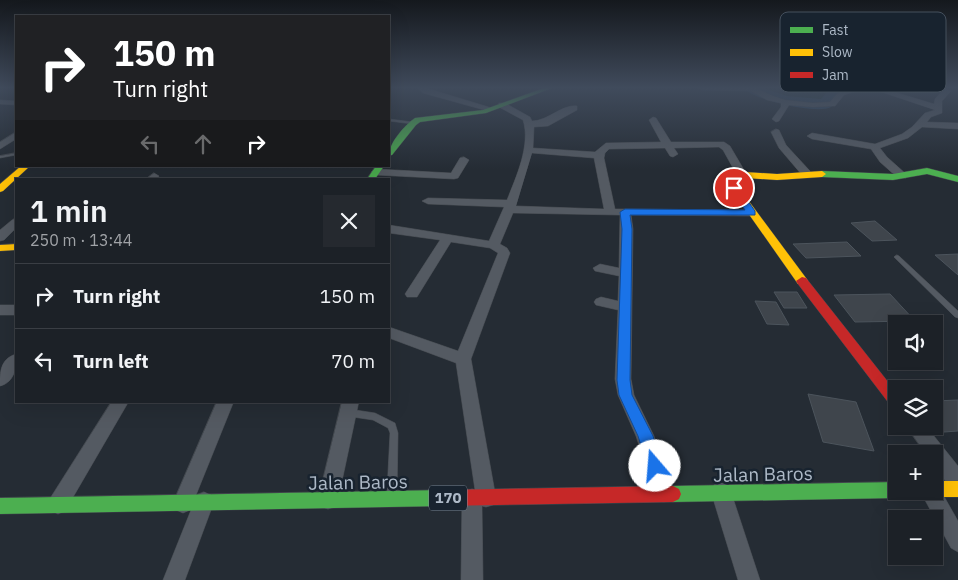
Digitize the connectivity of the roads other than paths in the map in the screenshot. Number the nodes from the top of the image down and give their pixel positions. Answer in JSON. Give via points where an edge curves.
{"nodes":[{"id":1,"x":461,"y":115,"type":"edge"},
{"id":2,"x":517,"y":115,"type":"edge"},
{"id":3,"x":561,"y":115,"type":"edge"},
{"id":4,"x":779,"y":115,"type":"edge"},
{"id":5,"x":928,"y":115,"type":"edge"},
{"id":6,"x":776,"y":119,"type":"dead end"},
{"id":7,"x":390,"y":120,"type":"edge"},
{"id":8,"x":653,"y":120,"type":"dead end"},
{"id":9,"x":413,"y":123,"type":"junction"},
{"id":10,"x":530,"y":124,"type":"junction"},
{"id":11,"x":920,"y":124,"type":"junction"},
{"id":12,"x":958,"y":126,"type":"edge"},
{"id":13,"x":776,"y":132,"type":"dead end"},
{"id":14,"x":812,"y":136,"type":"dead end"},
{"id":15,"x":15,"y":137,"type":"edge"},
{"id":16,"x":666,"y":144,"type":"junction"},
{"id":17,"x":0,"y":146,"type":"edge"},
{"id":18,"x":875,"y":147,"type":"junction"},
{"id":19,"x":526,"y":150,"type":"junction"},
{"id":20,"x":390,"y":152,"type":"edge"},
{"id":21,"x":15,"y":154,"type":"edge"},
{"id":22,"x":599,"y":154,"type":"junction"},
{"id":23,"x":673,"y":154,"type":"dead end"},
{"id":24,"x":0,"y":157,"type":"edge"},
{"id":25,"x":464,"y":160,"type":"dead end"},
{"id":26,"x":15,"y":161,"type":"edge"},
{"id":27,"x":25,"y":167,"type":"edge"},
{"id":28,"x":376,"y":172,"type":"edge"},
{"id":29,"x":911,"y":173,"type":"junction"},
{"id":30,"x":0,"y":174,"type":"edge"},
{"id":31,"x":742,"y":174,"type":"junction"},
{"id":32,"x":806,"y":174,"type":"junction"},
{"id":33,"x":958,"y":179,"type":"edge"},
{"id":34,"x":0,"y":189,"type":"edge"},
{"id":35,"x":428,"y":201,"type":"dead end"},
{"id":36,"x":510,"y":206,"type":"junction"},
{"id":37,"x":610,"y":212,"type":"junction"},
{"id":38,"x":625,"y":212,"type":"junction"},
{"id":39,"x":752,"y":213,"type":"junction"},
{"id":40,"x":15,"y":223,"type":"edge"},
{"id":41,"x":390,"y":229,"type":"edge"},
{"id":42,"x":0,"y":237,"type":"edge"},
{"id":43,"x":448,"y":237,"type":"junction"},
{"id":44,"x":493,"y":245,"type":"junction"},
{"id":45,"x":15,"y":247,"type":"edge"},
{"id":46,"x":0,"y":248,"type":"edge"},
{"id":47,"x":897,"y":257,"type":"dead end"},
{"id":48,"x":600,"y":268,"type":"dead end"},
{"id":49,"x":626,"y":273,"type":"junction"},
{"id":50,"x":412,"y":294,"type":"dead end"},
{"id":51,"x":601,"y":302,"type":"dead end"},
{"id":52,"x":625,"y":307,"type":"junction"},
{"id":53,"x":0,"y":310,"type":"edge"},
{"id":54,"x":15,"y":310,"type":"edge"},
{"id":55,"x":958,"y":315,"type":"edge"},
{"id":56,"x":390,"y":332,"type":"edge"},
{"id":57,"x":463,"y":359,"type":"junction"},
{"id":58,"x":15,"y":361,"type":"edge"},
{"id":59,"x":0,"y":379,"type":"edge"},
{"id":60,"x":888,"y":392,"type":"edge"},
{"id":61,"x":119,"y":403,"type":"edge"},
{"id":62,"x":225,"y":403,"type":"edge"},
{"id":63,"x":350,"y":407,"type":"edge"},
{"id":64,"x":922,"y":435,"type":"edge"},
{"id":65,"x":958,"y":481,"type":"edge"},
{"id":66,"x":943,"y":489,"type":"edge"},
{"id":67,"x":958,"y":489,"type":"edge"},
{"id":68,"x":888,"y":490,"type":"edge"},
{"id":69,"x":721,"y":492,"type":"junction"},
{"id":70,"x":664,"y":493,"type":"junction"},
{"id":71,"x":479,"y":498,"type":"junction"},
{"id":72,"x":391,"y":499,"type":"junction"},
{"id":73,"x":328,"y":500,"type":"junction"},
{"id":74,"x":935,"y":500,"type":"edge"},
{"id":75,"x":193,"y":502,"type":"junction"},
{"id":76,"x":58,"y":504,"type":"junction"},
{"id":77,"x":0,"y":506,"type":"edge"},
{"id":78,"x":958,"y":541,"type":"edge"},
{"id":79,"x":174,"y":580,"type":"edge"},
{"id":80,"x":472,"y":580,"type":"edge"},
{"id":81,"x":748,"y":580,"type":"edge"}],
"edges":[{"from":1,"to":9,"type":"street"},
{"from":2,"to":10,"type":"street"},
{"from":3,"to":10,"type":"street","via":[[545,124]]},
{"from":4,"to":6,"type":"street"},
{"from":5,"to":11,"type":"street"},
{"from":7,"to":9,"type":"lane"},
{"from":8,"to":16,"type":"street"},
{"from":9,"to":20,"type":"street"},
{"from":10,"to":19,"type":"street"},
{"from":11,"to":12,"type":"street"},
{"from":11,"to":18,"type":"street","via":[[912,133]]},
{"from":13,"to":32,"type":"street","via":[[782,146]]},
{"from":14,"to":18,"type":"street"},
{"from":15,"to":17,"type":"street"},
{"from":16,"to":22,"type":"street","via":[[606,146]]},
{"from":16,"to":23,"type":"street"},
{"from":16,"to":31,"type":"street","via":[[724,145]]},
{"from":18,"to":29,"type":"street","via":[[882,158]]},
{"from":19,"to":22,"type":"street"},
{"from":19,"to":36,"type":"street"},
{"from":21,"to":24,"type":"lane"},
{"from":22,"to":37,"type":"street"},
{"from":25,"to":28,"type":"street","via":[[454,176]]},
{"from":26,"to":30,"type":"street"},
{"from":27,"to":34,"type":"street"},
{"from":29,"to":32,"type":"street"},
{"from":29,"to":33,"type":"street","via":[[930,171]]},
{"from":31,"to":32,"type":"street","via":[[777,177]]},
{"from":31,"to":39,"type":"street","via":[[726,176]]},
{"from":35,"to":36,"type":"street","via":[[472,201]]},
{"from":36,"to":37,"type":"street","via":[[565,212]]},
{"from":36,"to":44,"type":"street"},
{"from":37,"to":38,"type":"street"},
{"from":38,"to":39,"type":"street"},
{"from":38,"to":49,"type":"street"},
{"from":39,"to":60,"type":"street"},
{"from":40,"to":42,"type":"street"},
{"from":41,"to":43,"type":"street"},
{"from":43,"to":44,"type":"street"},
{"from":43,"to":50,"type":"street"},
{"from":44,"to":57,"type":"street","via":[[504,253]]},
{"from":45,"to":46,"type":"street"},
{"from":47,"to":55,"type":"lane"},
{"from":48,"to":49,"type":"street"},
{"from":49,"to":52,"type":"street"},
{"from":51,"to":52,"type":"street"},
{"from":52,"to":70,"type":"street","via":[[623,380],[626,395],[645,436]]},
{"from":53,"to":54,"type":"street"},
{"from":56,"to":57,"type":"street"},
{"from":57,"to":71,"type":"street"},
{"from":58,"to":59,"type":"street"},
{"from":61,"to":76,"type":"street"},
{"from":62,"to":75,"type":"street"},
{"from":63,"to":72,"type":"lane","via":[[392,426]]},
{"from":63,"to":73,"type":"street"},
{"from":64,"to":65,"type":"street"},
{"from":66,"to":67,"type":"street"},
{"from":68,"to":69,"type":"street","name":"Jalan Baros","number":"170"},
{"from":69,"to":70,"type":"street","name":"Jalan Baros","number":"170"},
{"from":69,"to":81,"type":"street"},
{"from":70,"to":71,"type":"street","name":"Jalan Baros","number":"170"},
{"from":71,"to":72,"type":"street","name":"Jalan Baros","number":"170"},
{"from":71,"to":80,"type":"street"},
{"from":72,"to":73,"type":"street","name":"Jalan Baros","number":"170"},
{"from":73,"to":75,"type":"street","name":"Jalan Baros","number":"170"},
{"from":74,"to":78,"type":"street"},
{"from":75,"to":76,"type":"street","name":"Jalan Baros","number":"170"},
{"from":75,"to":79,"type":"street"},
{"from":76,"to":77,"type":"street","name":"Jalan Baros","number":"170"}]}
